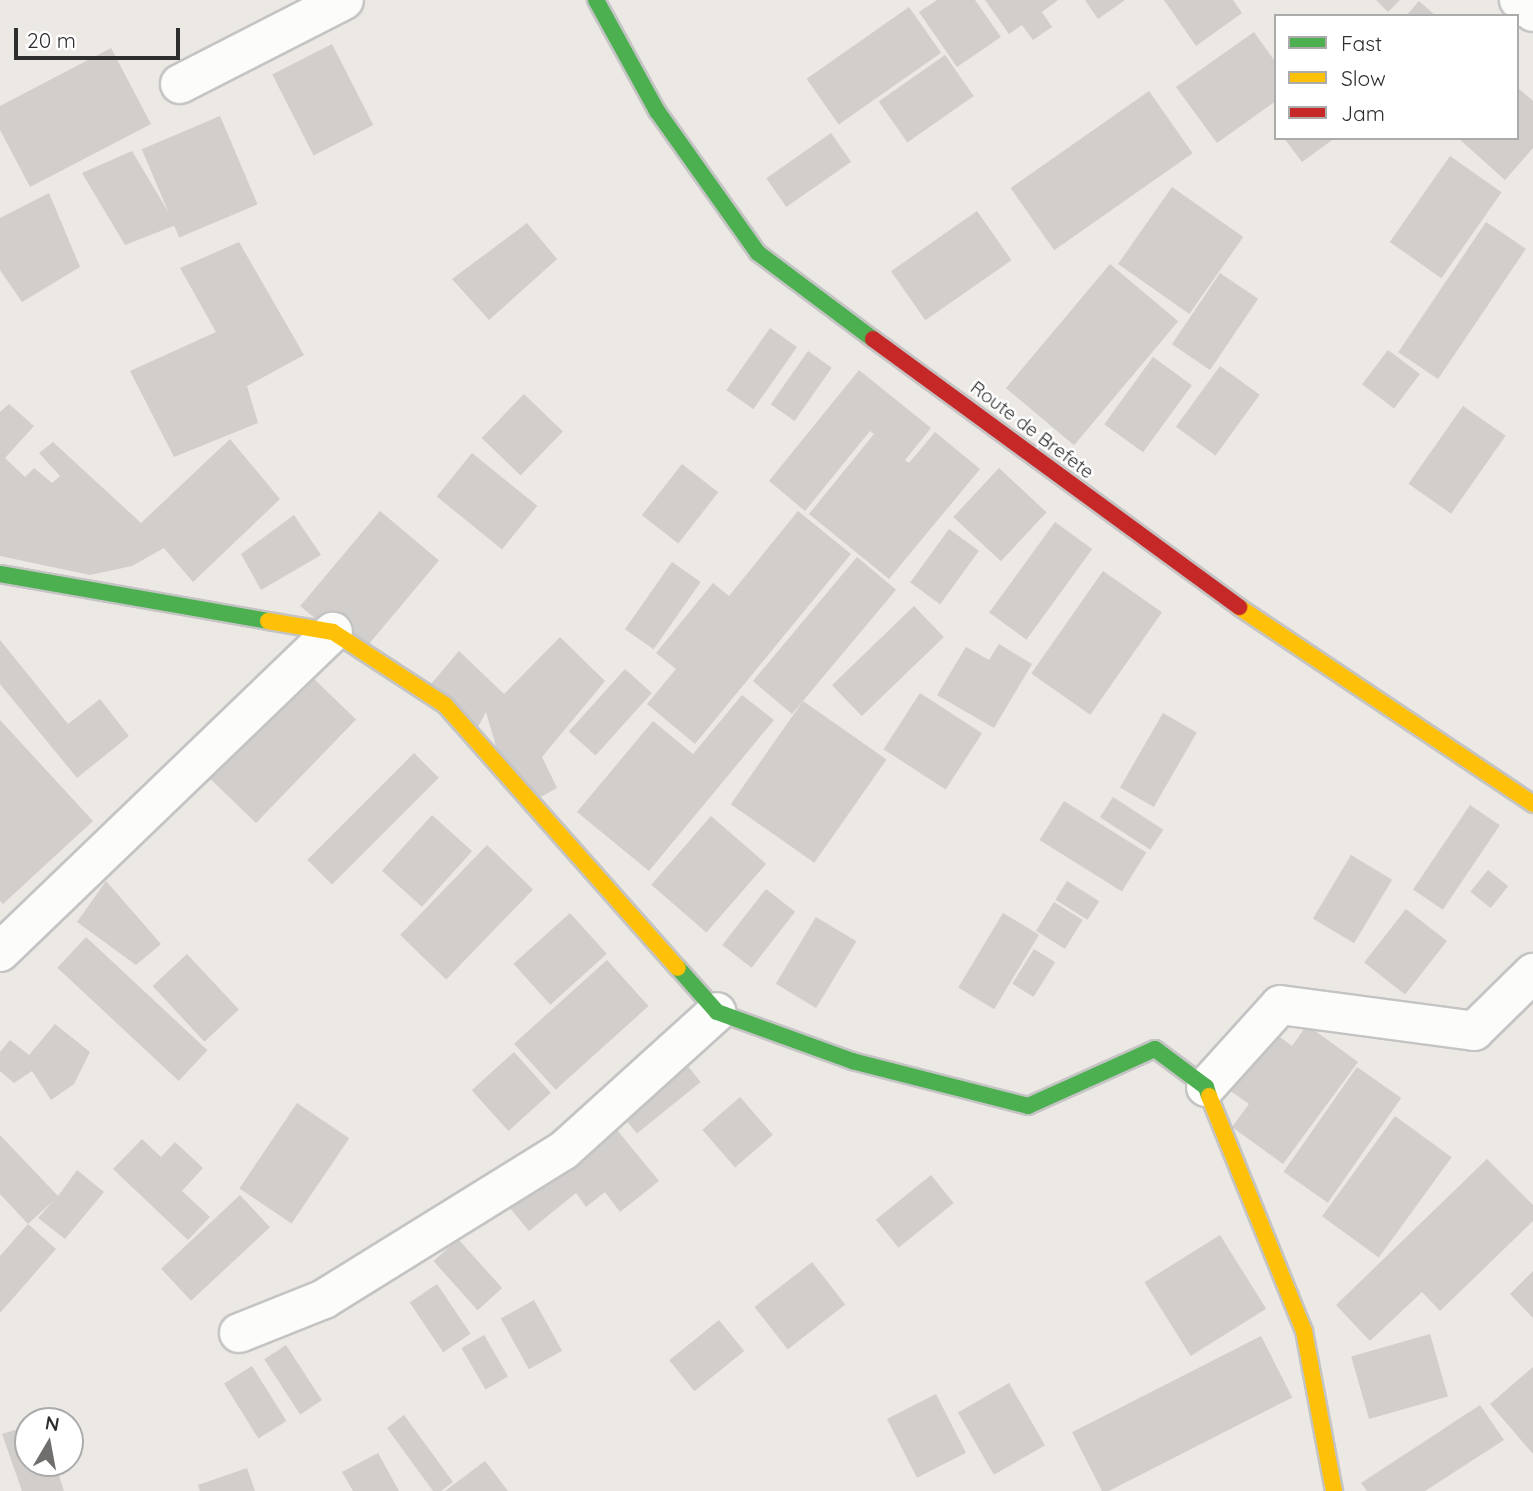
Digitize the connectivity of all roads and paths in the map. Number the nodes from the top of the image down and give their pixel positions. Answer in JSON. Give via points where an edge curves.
{"nodes":[{"id":1,"x":344,"y":0,"type":"edge"},
{"id":2,"x":596,"y":0,"type":"edge"},
{"id":3,"x":1519,"y":0,"type":"edge"},
{"id":4,"x":1533,"y":12,"type":"edge"},
{"id":5,"x":180,"y":84,"type":"dead end"},
{"id":6,"x":0,"y":574,"type":"edge"},
{"id":7,"x":333,"y":632,"type":"junction"},
{"id":8,"x":1533,"y":804,"type":"edge"},
{"id":9,"x":0,"y":952,"type":"edge"},
{"id":10,"x":1533,"y":973,"type":"edge"},
{"id":11,"x":717,"y":1012,"type":"junction"},
{"id":12,"x":1206,"y":1087,"type":"junction"},
{"id":13,"x":239,"y":1333,"type":"dead end"},
{"id":14,"x":1334,"y":1491,"type":"edge"}],
"edges":[{"from":1,"to":5,"type":"street"},
{"from":2,"to":8,"type":"street","name":"Route de Brefete","via":[[656,111],[758,253],[1187,572]]},
{"from":3,"to":4,"type":"street"},
{"from":6,"to":7,"type":"street"},
{"from":7,"to":9,"type":"street"},
{"from":7,"to":11,"type":"street","via":[[445,705]]},
{"from":10,"to":12,"type":"street","via":[[1474,1031],[1280,1005]]},
{"from":11,"to":12,"type":"street","via":[[852,1060],[1028,1107],[1155,1049]]},
{"from":11,"to":13,"type":"street","via":[[563,1152],[324,1299]]},
{"from":12,"to":14,"type":"street","via":[[1304,1331]]}]}
